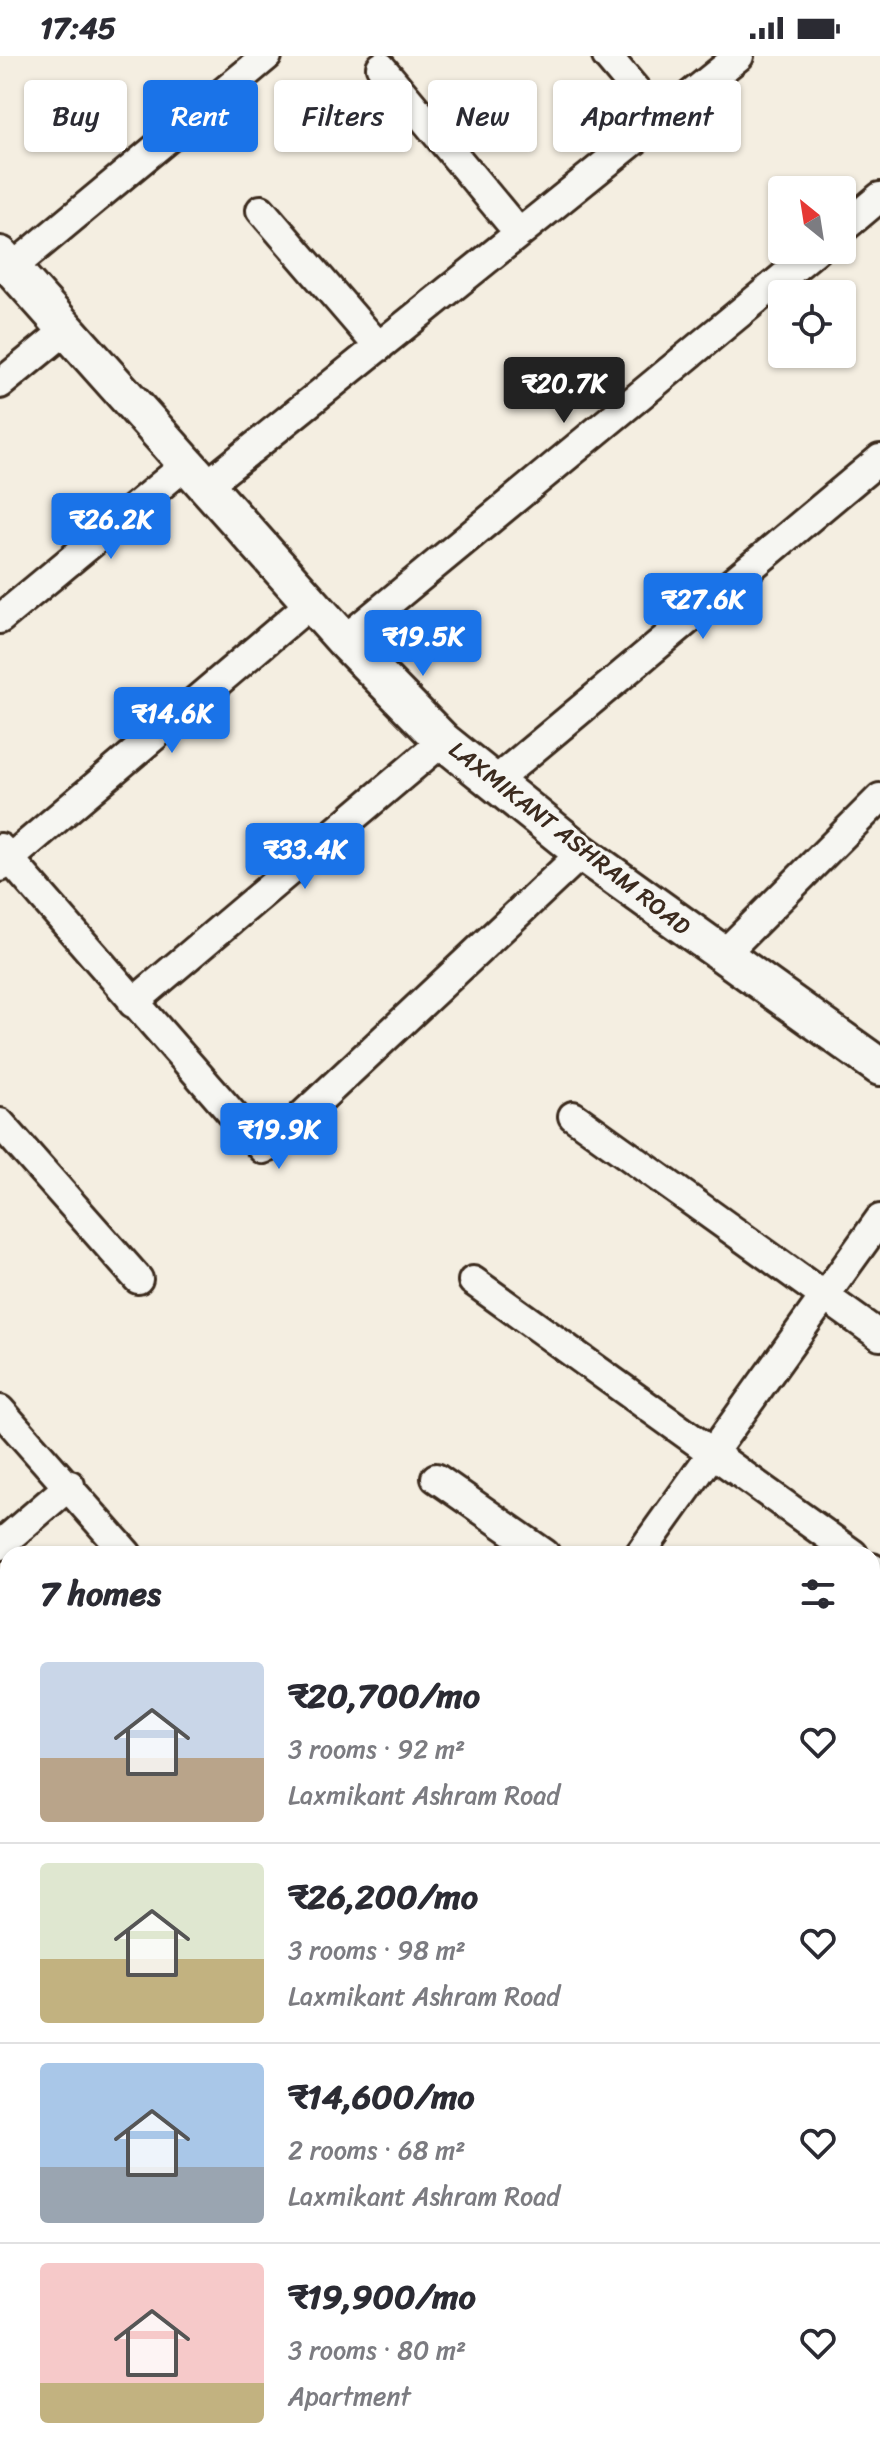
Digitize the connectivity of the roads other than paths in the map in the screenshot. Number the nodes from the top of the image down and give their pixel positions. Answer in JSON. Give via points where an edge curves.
{"nodes":[{"id":1,"x":267,"y":56,"type":"edge"},
{"id":2,"x":607,"y":56,"type":"edge"},
{"id":3,"x":739,"y":56,"type":"edge"},
{"id":4,"x":381,"y":67,"type":"dead end"},
{"id":5,"x":627,"y":80,"type":"edge"},
{"id":6,"x":709,"y":80,"type":"edge"},
{"id":7,"x":619,"y":152,"type":"edge"},
{"id":8,"x":876,"y":207,"type":"edge"},
{"id":9,"x":261,"y":210,"type":"dead end"},
{"id":10,"x":856,"y":220,"type":"edge"},
{"id":11,"x":519,"y":233,"type":"junction"},
{"id":12,"x":6,"y":261,"type":"edge"},
{"id":13,"x":799,"y":264,"type":"edge"},
{"id":14,"x":66,"y":330,"type":"junction"},
{"id":15,"x":379,"y":347,"type":"junction"},
{"id":16,"x":0,"y":384,"type":"edge"},
{"id":17,"x":880,"y":459,"type":"edge"},
{"id":18,"x":197,"y":474,"type":"junction"},
{"id":19,"x":311,"y":603,"type":"junction"},
{"id":20,"x":0,"y":619,"type":"edge"},
{"id":21,"x":344,"y":640,"type":"junction"},
{"id":22,"x":443,"y":741,"type":"junction"},
{"id":23,"x":493,"y":783,"type":"junction"},
{"id":24,"x":880,"y":798,"type":"edge"},
{"id":25,"x":582,"y":853,"type":"junction"},
{"id":26,"x":3,"y":858,"type":"edge"},
{"id":27,"x":723,"y":955,"type":"junction"},
{"id":28,"x":133,"y":1003,"type":"junction"},
{"id":29,"x":877,"y":1059,"type":"edge"},
{"id":30,"x":573,"y":1116,"type":"dead end"},
{"id":31,"x":0,"y":1123,"type":"edge"},
{"id":32,"x":880,"y":1219,"type":"edge"},
{"id":33,"x":138,"y":1279,"type":"dead end"},
{"id":34,"x":473,"y":1281,"type":"dead end"},
{"id":35,"x":824,"y":1297,"type":"junction"},
{"id":36,"x":880,"y":1336,"type":"edge"},
{"id":37,"x":0,"y":1410,"type":"edge"},
{"id":38,"x":713,"y":1453,"type":"junction"},
{"id":39,"x":436,"y":1478,"type":"dead end"},
{"id":40,"x":70,"y":1485,"type":"junction"},
{"id":41,"x":0,"y":1545,"type":"edge"},
{"id":42,"x":120,"y":1546,"type":"edge"},
{"id":43,"x":534,"y":1546,"type":"edge"},
{"id":44,"x":646,"y":1546,"type":"edge"},
{"id":45,"x":842,"y":1546,"type":"edge"}],
"edges":[{"from":1,"to":12,"type":"street"},
{"from":2,"to":5,"type":"street"},
{"from":3,"to":6,"type":"street"},
{"from":4,"to":11,"type":"street"},
{"from":7,"to":11,"type":"street"},
{"from":8,"to":10,"type":"street"},
{"from":9,"to":15,"type":"street"},
{"from":11,"to":15,"type":"street"},
{"from":12,"to":14,"type":"street","name":"LAXMIKANT ASHRAM ROAD"},
{"from":13,"to":21,"type":"street"},
{"from":14,"to":16,"type":"street"},
{"from":14,"to":18,"type":"street","name":"LAXMIKANT ASHRAM ROAD"},
{"from":15,"to":18,"type":"street"},
{"from":17,"to":23,"type":"street"},
{"from":18,"to":19,"type":"street","name":"LAXMIKANT ASHRAM ROAD"},
{"from":18,"to":20,"type":"street"},
{"from":19,"to":21,"type":"street","name":"LAXMIKANT ASHRAM ROAD"},
{"from":19,"to":26,"type":"street"},
{"from":21,"to":22,"type":"street","name":"LAXMIKANT ASHRAM ROAD"},
{"from":22,"to":23,"type":"street","name":"LAXMIKANT ASHRAM ROAD"},
{"from":22,"to":28,"type":"street"},
{"from":23,"to":25,"type":"street","name":"LAXMIKANT ASHRAM ROAD"},
{"from":24,"to":27,"type":"street"},
{"from":25,"to":27,"type":"street","name":"LAXMIKANT ASHRAM ROAD"},
{"from":25,"to":28,"type":"street","via":[[269,1147],[256,1145]]},
{"from":26,"to":28,"type":"street"},
{"from":27,"to":29,"type":"street","name":"LAXMIKANT ASHRAM ROAD"},
{"from":30,"to":35,"type":"street"},
{"from":31,"to":33,"type":"street"},
{"from":32,"to":35,"type":"street"},
{"from":34,"to":38,"type":"street"},
{"from":35,"to":36,"type":"street"},
{"from":35,"to":38,"type":"street"},
{"from":37,"to":40,"type":"street"},
{"from":38,"to":44,"type":"street"},
{"from":38,"to":45,"type":"street"},
{"from":39,"to":43,"type":"street"},
{"from":40,"to":41,"type":"street"},
{"from":40,"to":42,"type":"street"}]}
